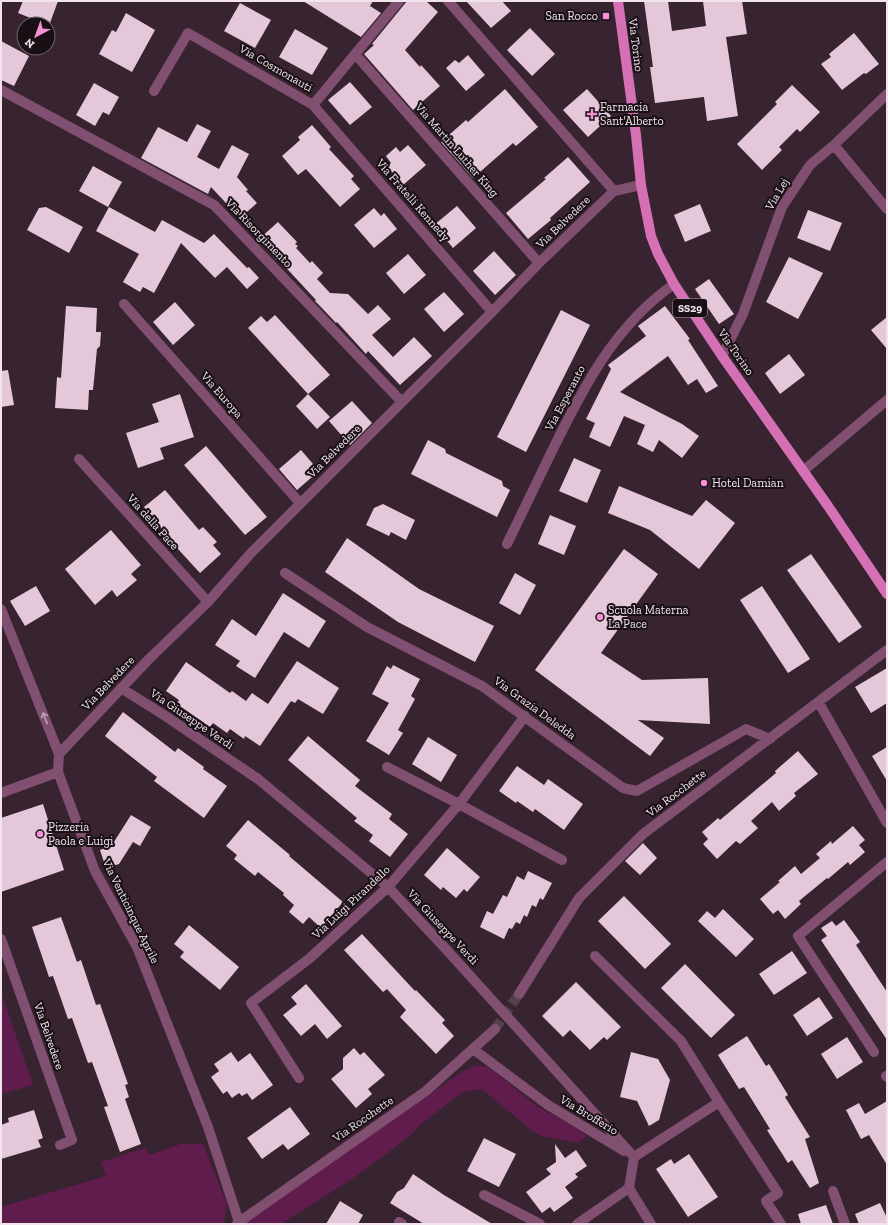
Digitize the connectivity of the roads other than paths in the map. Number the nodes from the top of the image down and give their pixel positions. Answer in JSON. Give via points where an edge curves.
{"nodes":[{"id":1,"x":399,"y":1,"type":"edge"},
{"id":2,"x":448,"y":1,"type":"edge"},
{"id":3,"x":618,"y":1,"type":"edge"},
{"id":4,"x":355,"y":54,"type":"junction"},
{"id":5,"x":1,"y":90,"type":"edge"},
{"id":6,"x":154,"y":91,"type":"dead end"},
{"id":7,"x":887,"y":94,"type":"edge"},
{"id":8,"x":313,"y":105,"type":"junction"},
{"id":9,"x":834,"y":144,"type":"junction"},
{"id":10,"x":641,"y":185,"type":"junction"},
{"id":11,"x":614,"y":191,"type":"junction"},
{"id":12,"x":887,"y":210,"type":"edge"},
{"id":13,"x":539,"y":264,"type":"junction"},
{"id":14,"x":674,"y":284,"type":"junction"},
{"id":15,"x":124,"y":304,"type":"dead end"},
{"id":16,"x":492,"y":312,"type":"junction"},
{"id":17,"x":722,"y":356,"type":"junction"},
{"id":18,"x":887,"y":400,"type":"edge"},
{"id":19,"x":402,"y":402,"type":"junction"},
{"id":20,"x":79,"y":459,"type":"dead end"},
{"id":21,"x":803,"y":471,"type":"junction"},
{"id":22,"x":300,"y":503,"type":"junction"},
{"id":23,"x":507,"y":544,"type":"dead end"},
{"id":24,"x":285,"y":573,"type":"dead end"},
{"id":25,"x":887,"y":594,"type":"edge"},
{"id":26,"x":208,"y":602,"type":"junction"},
{"id":27,"x":1,"y":609,"type":"edge"},
{"id":28,"x":887,"y":650,"type":"edge"},
{"id":29,"x":121,"y":688,"type":"junction"},
{"id":30,"x":819,"y":703,"type":"junction"},
{"id":31,"x":525,"y":716,"type":"junction"},
{"id":32,"x":770,"y":739,"type":"junction"},
{"id":33,"x":59,"y":754,"type":"junction"},
{"id":34,"x":387,"y":768,"type":"dead end"},
{"id":35,"x":58,"y":772,"type":"junction"},
{"id":36,"x":1,"y":793,"type":"edge"},
{"id":37,"x":459,"y":804,"type":"junction"},
{"id":38,"x":887,"y":823,"type":"edge"},
{"id":39,"x":562,"y":860,"type":"dead end"},
{"id":40,"x":887,"y":862,"type":"edge"},
{"id":41,"x":388,"y":887,"type":"junction"},
{"id":42,"x":1,"y":939,"type":"edge"},
{"id":43,"x":595,"y":956,"type":"dead end"},
{"id":44,"x":519,"y":994,"type":"tunnel mouth"},
{"id":45,"x":495,"y":1029,"type":"tunnel mouth"},
{"id":46,"x":473,"y":1049,"type":"junction"},
{"id":47,"x":874,"y":1052,"type":"dead end"},
{"id":48,"x":299,"y":1078,"type":"dead end"},
{"id":49,"x":719,"y":1102,"type":"junction"},
{"id":50,"x":60,"y":1145,"type":"dead end"},
{"id":51,"x":634,"y":1157,"type":"junction"},
{"id":52,"x":630,"y":1188,"type":"junction"},
{"id":53,"x":832,"y":1191,"type":"dead end"},
{"id":54,"x":484,"y":1195,"type":"dead end"},
{"id":55,"x":238,"y":1223,"type":"edge"},
{"id":56,"x":540,"y":1224,"type":"edge"},
{"id":57,"x":577,"y":1224,"type":"edge"},
{"id":58,"x":651,"y":1224,"type":"edge"},
{"id":59,"x":781,"y":1224,"type":"edge"},
{"id":60,"x":845,"y":1224,"type":"edge"}],
"edges":[{"from":1,"to":4,"type":"street","name":"Via Cosmonauti"},
{"from":2,"to":11,"type":"street"},
{"from":3,"to":10,"type":"main road","name":"Via Torino","number":"SS29"},
{"from":4,"to":8,"type":"street","name":"Via Cosmonauti"},
{"from":4,"to":13,"type":"street","name":"Via Martin Luther King"},
{"from":5,"to":19,"type":"street","name":"Via Risorgimento","via":[[214,205]]},
{"from":6,"to":8,"type":"street","name":"Via Cosmonauti","via":[[188,33]]},
{"from":7,"to":9,"type":"street","name":"Via Lej"},
{"from":8,"to":16,"type":"street","name":"Via Fratelli Kennedy"},
{"from":9,"to":12,"type":"street"},
{"from":9,"to":17,"type":"street","name":"Via Lej","via":[[810,166],[782,207],[743,314]]},
{"from":10,"to":11,"type":"street"},
{"from":10,"to":14,"type":"main road","name":"Via Torino","number":"SS29","via":[[651,236]]},
{"from":11,"to":13,"type":"street","name":"Via Belvedere"},
{"from":13,"to":16,"type":"street","name":"Via Belvedere"},
{"from":14,"to":17,"type":"main road","name":"Via Torino","number":"SS29"},
{"from":14,"to":23,"type":"street","name":"Via Esperanto","via":[[632,321],[604,356],[577,400]]},
{"from":15,"to":22,"type":"street","name":"Via Europa"},
{"from":16,"to":19,"type":"street","name":"Via Belvedere"},
{"from":17,"to":21,"type":"main road","name":"Via Torino","number":"SS29"},
{"from":18,"to":21,"type":"street"},
{"from":19,"to":22,"type":"street","name":"Via Belvedere"},
{"from":20,"to":26,"type":"street","name":"Via della Pace"},
{"from":21,"to":25,"type":"main road","name":"Via Torino","number":"SS29"},
{"from":22,"to":26,"type":"street","name":"Via Belvedere"},
{"from":24,"to":31,"type":"street","name":"Via Grazia Deledda","via":[[367,627],[482,686]]},
{"from":26,"to":29,"type":"street","name":"Via Belvedere"},
{"from":33,"to":27,"type":"street","name":"Via Venticinque Aprile","one_way":true},
{"from":28,"to":30,"type":"street","name":"Via Rocchette"},
{"from":29,"to":33,"type":"street","name":"Via Belvedere"},
{"from":29,"to":41,"type":"street","name":"Via Giuseppe Verdi","via":[[258,779]]},
{"from":30,"to":32,"type":"street","name":"Via Rocchette"},
{"from":30,"to":38,"type":"street"},
{"from":31,"to":32,"type":"street","name":"Via Grazia Deledda","via":[[623,788],[637,791],[746,729]]},
{"from":31,"to":37,"type":"street","name":"Via Luigi Pirandello"},
{"from":32,"to":44,"type":"street","name":"Via Rocchette","via":[[643,834],[579,898]]},
{"from":33,"to":35,"type":"street","name":"Via Venticinque Aprile"},
{"from":34,"to":37,"type":"street"},
{"from":35,"to":36,"type":"street"},
{"from":35,"to":55,"type":"street","name":"Via Venticinque Aprile","via":[[95,872],[137,947],[208,1127]]},
{"from":37,"to":39,"type":"street"},
{"from":37,"to":41,"type":"street","name":"Via Luigi Pirandello"},
{"from":40,"to":47,"type":"street","via":[[798,936]]},
{"from":41,"to":48,"type":"street","name":"Via Luigi Pirandello","via":[[310,958],[251,1003]]},
{"from":41,"to":51,"type":"street","name":"Via Giuseppe Verdi"},
{"from":42,"to":50,"type":"street","name":"Via Belvedere","via":[[72,1140]]},
{"from":43,"to":49,"type":"street","via":[[681,1041]]},
{"from":45,"to":46,"type":"street","name":"Via Rocchette"},
{"from":46,"to":51,"type":"street","name":"Via Brofferio","via":[[548,1105]]},
{"from":46,"to":55,"type":"street","name":"Via Rocchette","via":[[426,1091]]},
{"from":49,"to":51,"type":"street"},
{"from":49,"to":59,"type":"street","via":[[778,1192],[766,1201]]},
{"from":51,"to":52,"type":"street"},
{"from":52,"to":57,"type":"street"},
{"from":52,"to":58,"type":"street"},
{"from":53,"to":60,"type":"street"},
{"from":54,"to":56,"type":"street"}]}
